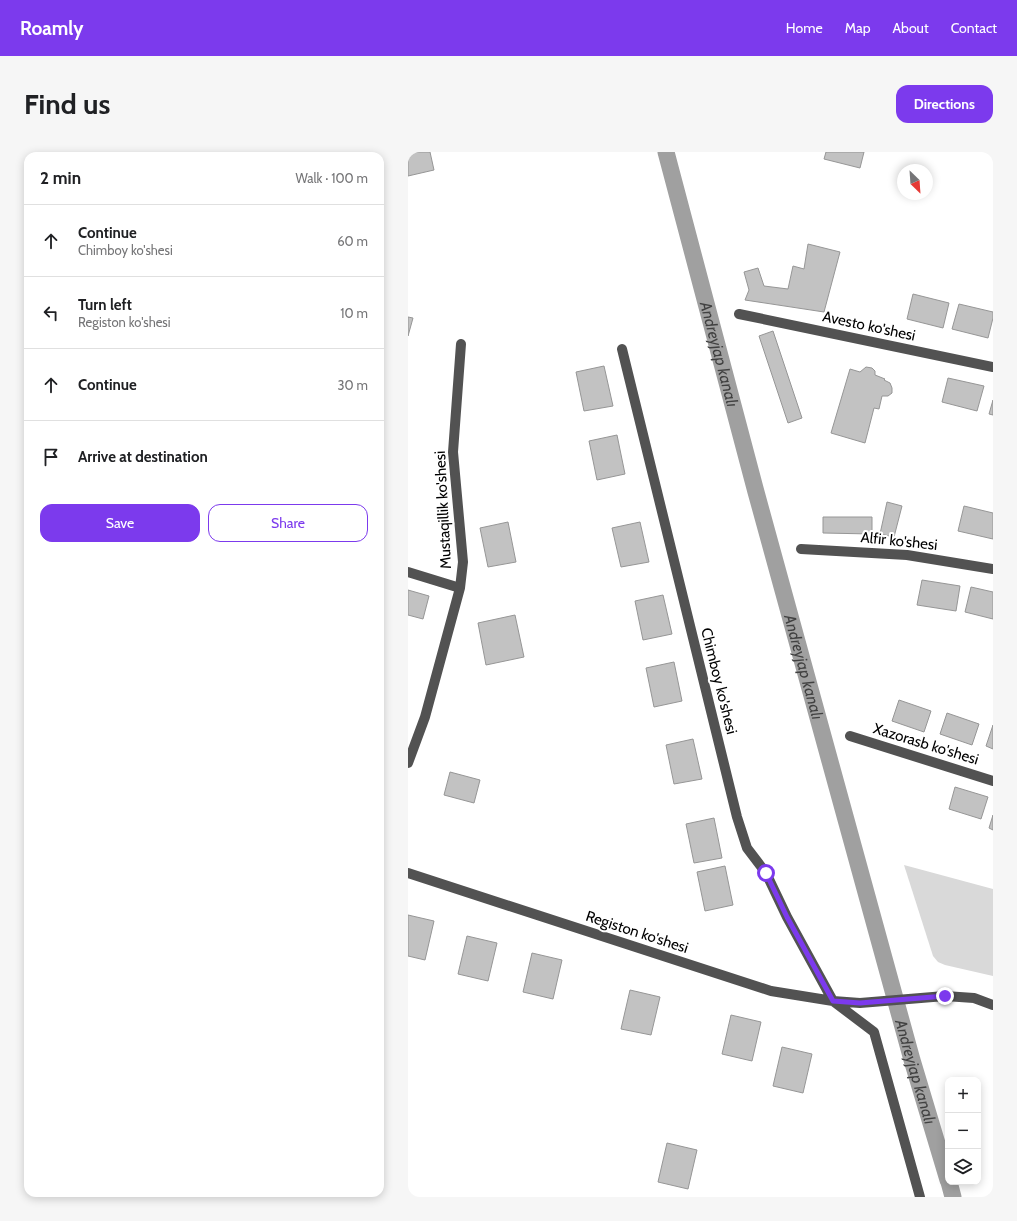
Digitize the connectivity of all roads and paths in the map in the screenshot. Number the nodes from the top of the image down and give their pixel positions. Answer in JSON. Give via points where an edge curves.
{"nodes":[{"id":1,"x":739,"y":314,"type":"dead end"},
{"id":2,"x":461,"y":344,"type":"dead end"},
{"id":3,"x":622,"y":349,"type":"dead end"},
{"id":4,"x":993,"y":367,"type":"edge"},
{"id":5,"x":801,"y":549,"type":"dead end"},
{"id":6,"x":993,"y":569,"type":"edge"},
{"id":7,"x":408,"y":572,"type":"edge"},
{"id":8,"x":460,"y":588,"type":"junction"},
{"id":9,"x":850,"y":736,"type":"dead end"},
{"id":10,"x":408,"y":763,"type":"edge"},
{"id":11,"x":993,"y":781,"type":"edge"},
{"id":12,"x":408,"y":873,"type":"edge"},
{"id":13,"x":833,"y":1001,"type":"junction"},
{"id":14,"x":993,"y":1005,"type":"edge"},
{"id":15,"x":920,"y":1197,"type":"edge"}],
"edges":[{"from":1,"to":4,"type":"street","name":"Avesto ko'shesi"},
{"from":2,"to":8,"type":"street","name":"Mustaqillik ko'shesi","via":[[453,452],[464,562]]},
{"from":3,"to":13,"type":"street","name":"Chimboy ko'shesi","via":[[735,809],[747,848],[766,873]]},
{"from":5,"to":6,"type":"street","name":"Alfir ko'shesi","via":[[907,555]]},
{"from":7,"to":8,"type":"street"},
{"from":8,"to":10,"type":"street","name":"Mustaqillik ko'shesi","via":[[425,717]]},
{"from":9,"to":11,"type":"street","name":"Xazorasb ko'shesi"},
{"from":12,"to":13,"type":"street","name":"Registon ko'shesi","via":[[771,991]]},
{"from":13,"to":14,"type":"street","name":"Registon ko'shesi","via":[[860,1003],[945,996],[974,998]]},
{"from":13,"to":15,"type":"street","via":[[874,1032]]}]}
